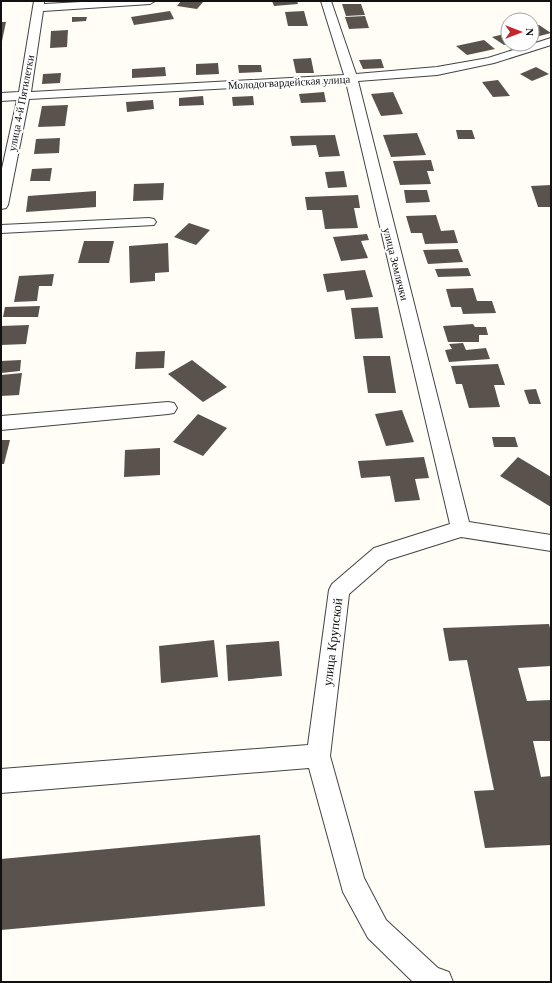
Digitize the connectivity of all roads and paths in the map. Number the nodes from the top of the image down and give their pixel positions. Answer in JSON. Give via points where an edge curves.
{"nodes":[{"id":1,"x":150,"y":1,"type":"edge"},
{"id":2,"x":326,"y":1,"type":"edge"},
{"id":3,"x":38,"y":4,"type":"edge"},
{"id":4,"x":551,"y":41,"type":"edge"},
{"id":5,"x":351,"y":78,"type":"junction"},
{"id":6,"x":24,"y":96,"type":"junction"},
{"id":7,"x":1,"y":97,"type":"edge"},
{"id":8,"x":1,"y":205,"type":"edge"},
{"id":9,"x":149,"y":222,"type":"dead end"},
{"id":10,"x":1,"y":229,"type":"edge"},
{"id":11,"x":168,"y":408,"type":"dead end"},
{"id":12,"x":1,"y":423,"type":"edge"},
{"id":13,"x":461,"y":529,"type":"junction"},
{"id":14,"x":551,"y":543,"type":"edge"},
{"id":15,"x":318,"y":756,"type":"junction"},
{"id":16,"x":1,"y":781,"type":"edge"},
{"id":17,"x":439,"y":982,"type":"edge"}],
"edges":[{"from":1,"to":3,"type":"street"},
{"from":2,"to":5,"type":"street","name":"улица Землячки"},
{"from":3,"to":6,"type":"street","name":"улица 4-й Пятилетки"},
{"from":4,"to":5,"type":"street","name":"Молодогвардейская улица","via":[[490,61],[437,71]]},
{"from":5,"to":6,"type":"street","name":"Молодогвардейская улица"},
{"from":5,"to":13,"type":"street","name":"улица Землячки"},
{"from":6,"to":7,"type":"street","name":"Молодогвардейская улица"},
{"from":6,"to":8,"type":"street","name":"улица 4-й Пятилетки"},
{"from":9,"to":10,"type":"street"},
{"from":11,"to":12,"type":"street"},
{"from":13,"to":14,"type":"street","name":"улица Крупской"},
{"from":13,"to":15,"type":"street","name":"улица Крупской","via":[[381,554],[339,590]]},
{"from":15,"to":16,"type":"street"},
{"from":15,"to":17,"type":"street","name":"улица Крупской","via":[[352,883],[377,929],[431,980]]}]}
